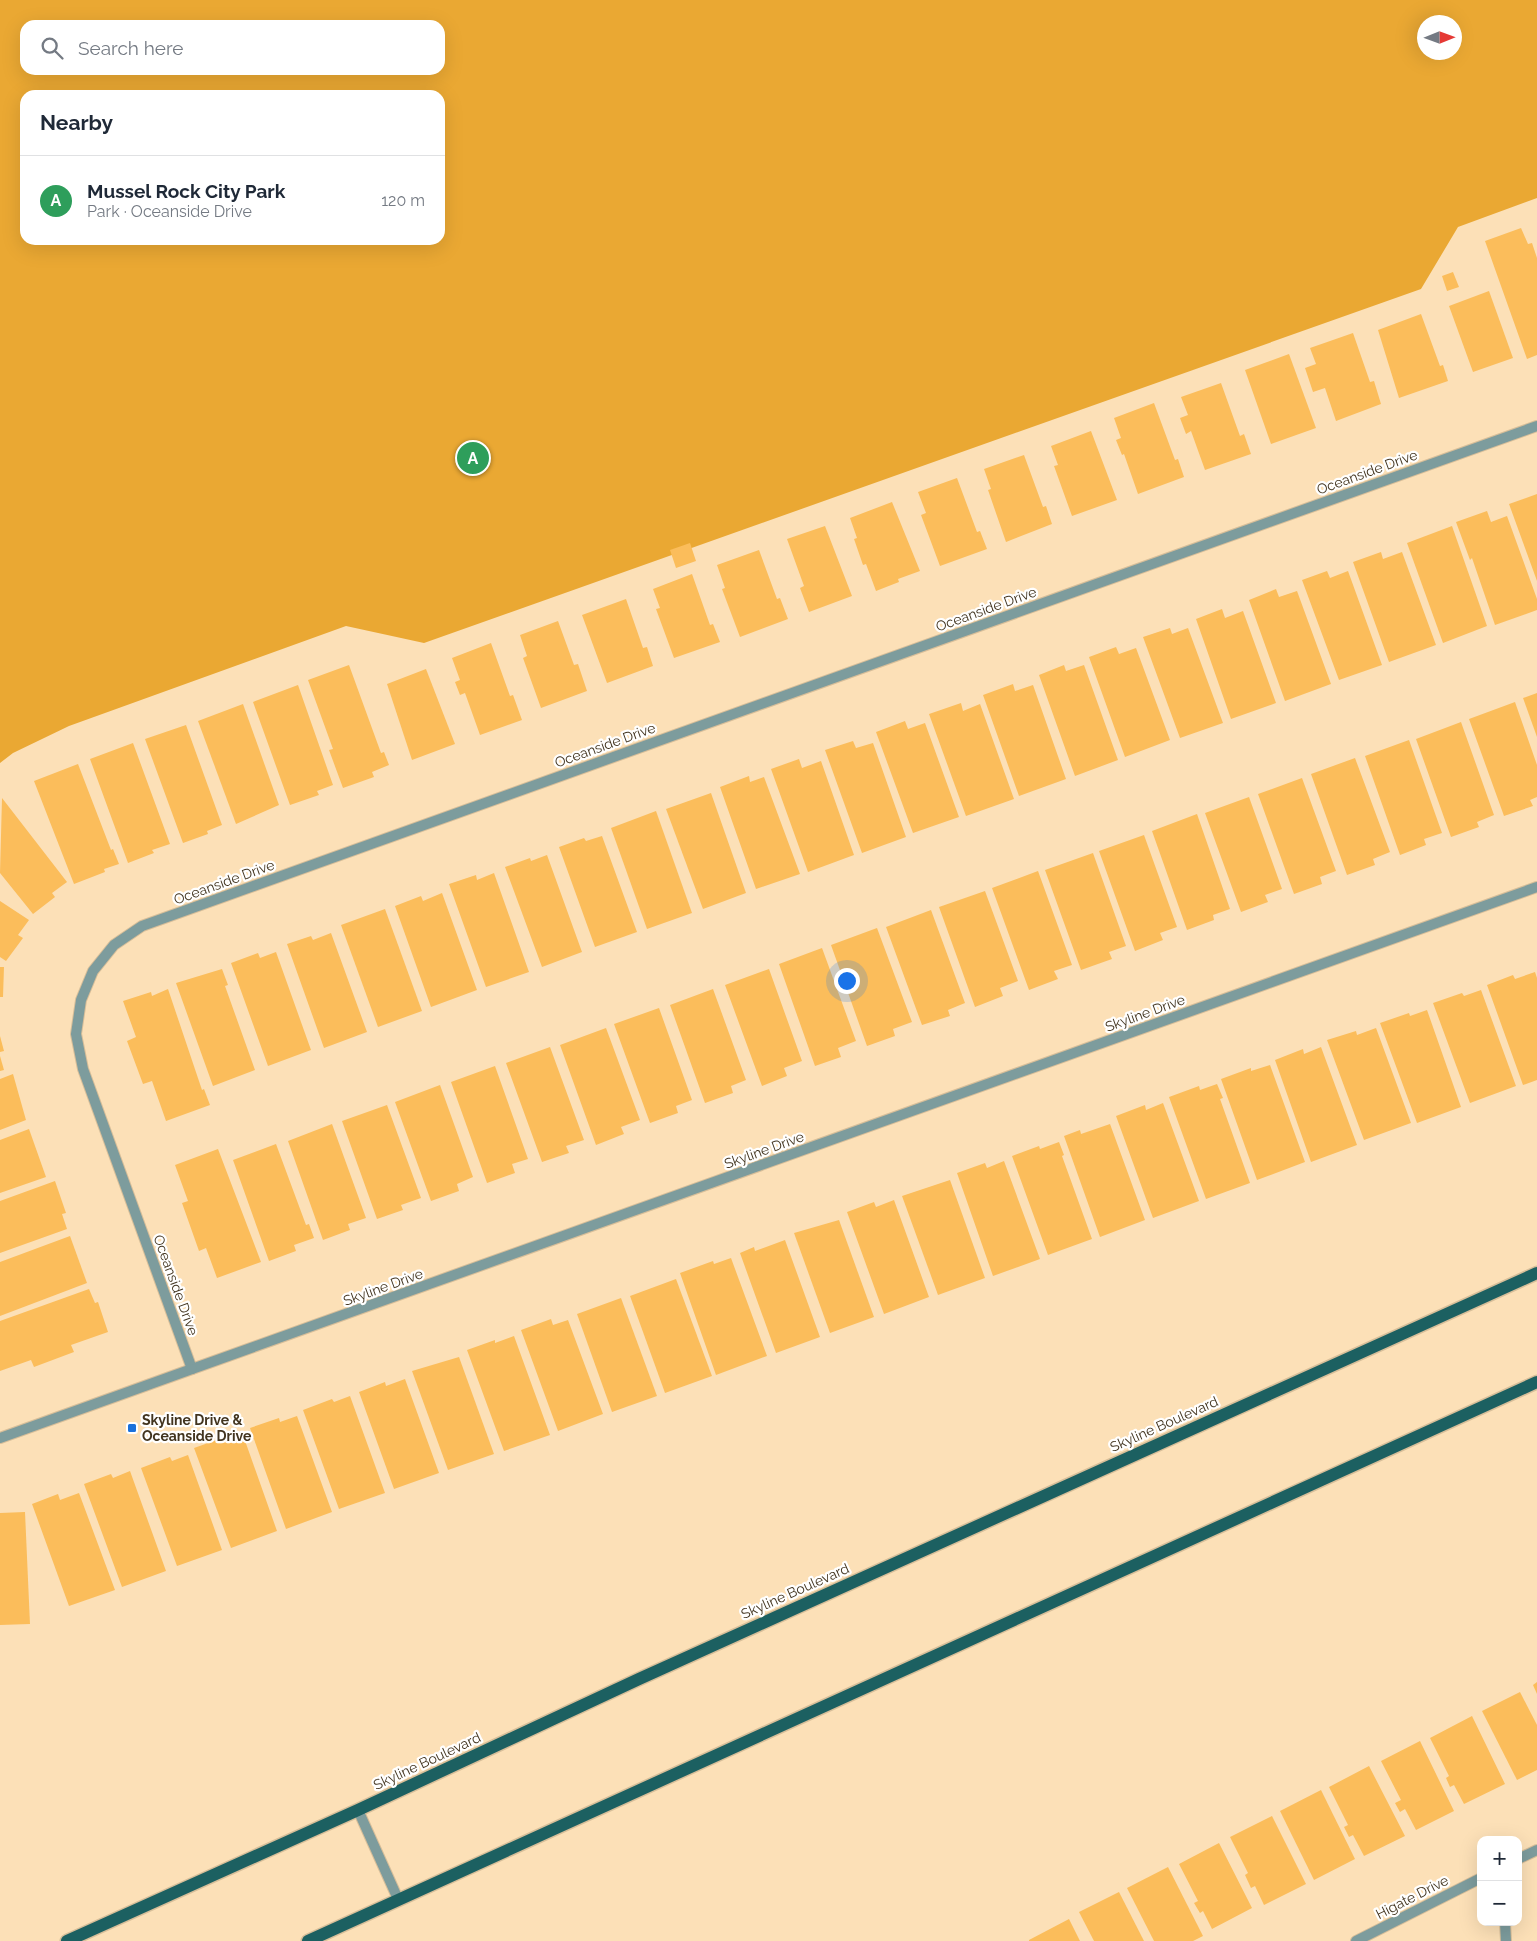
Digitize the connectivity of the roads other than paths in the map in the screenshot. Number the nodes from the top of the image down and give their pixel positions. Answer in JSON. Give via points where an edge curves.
{"nodes":[{"id":1,"x":1537,"y":426,"type":"edge"},
{"id":2,"x":1537,"y":887,"type":"edge"},
{"id":3,"x":1537,"y":1272,"type":"edge"},
{"id":4,"x":192,"y":1369,"type":"junction"},
{"id":5,"x":1537,"y":1382,"type":"edge"},
{"id":6,"x":0,"y":1438,"type":"edge"},
{"id":7,"x":358,"y":1810,"type":"junction"},
{"id":8,"x":1537,"y":1850,"type":"edge"},
{"id":9,"x":1522,"y":1857,"type":"edge"},
{"id":10,"x":1477,"y":1880,"type":"edge"},
{"id":11,"x":398,"y":1899,"type":"junction"},
{"id":12,"x":1505,"y":1926,"type":"edge"},
{"id":13,"x":68,"y":1941,"type":"edge"},
{"id":14,"x":308,"y":1941,"type":"edge"},
{"id":15,"x":1356,"y":1941,"type":"edge"},
{"id":16,"x":1506,"y":1941,"type":"edge"}],
"edges":[{"from":1,"to":4,"type":"street","name":"Oceanside Drive","via":[[164,918],[142,926],[121,940],[93,972],[81,1000],[76,1034],[82,1069]]},
{"from":2,"to":4,"type":"street","name":"Skyline Drive"},
{"from":3,"to":7,"type":"main road","name":"Skyline Boulevard","via":[[639,1679]]},
{"from":4,"to":6,"type":"street","name":"Skyline Drive"},
{"from":5,"to":11,"type":"main road"},
{"from":7,"to":11,"type":"street"},
{"from":7,"to":13,"type":"main road","name":"Skyline Boulevard"},
{"from":8,"to":9,"type":"street"},
{"from":10,"to":15,"type":"street","name":"Higate Drive"},
{"from":11,"to":14,"type":"main road"},
{"from":12,"to":16,"type":"street"}]}
